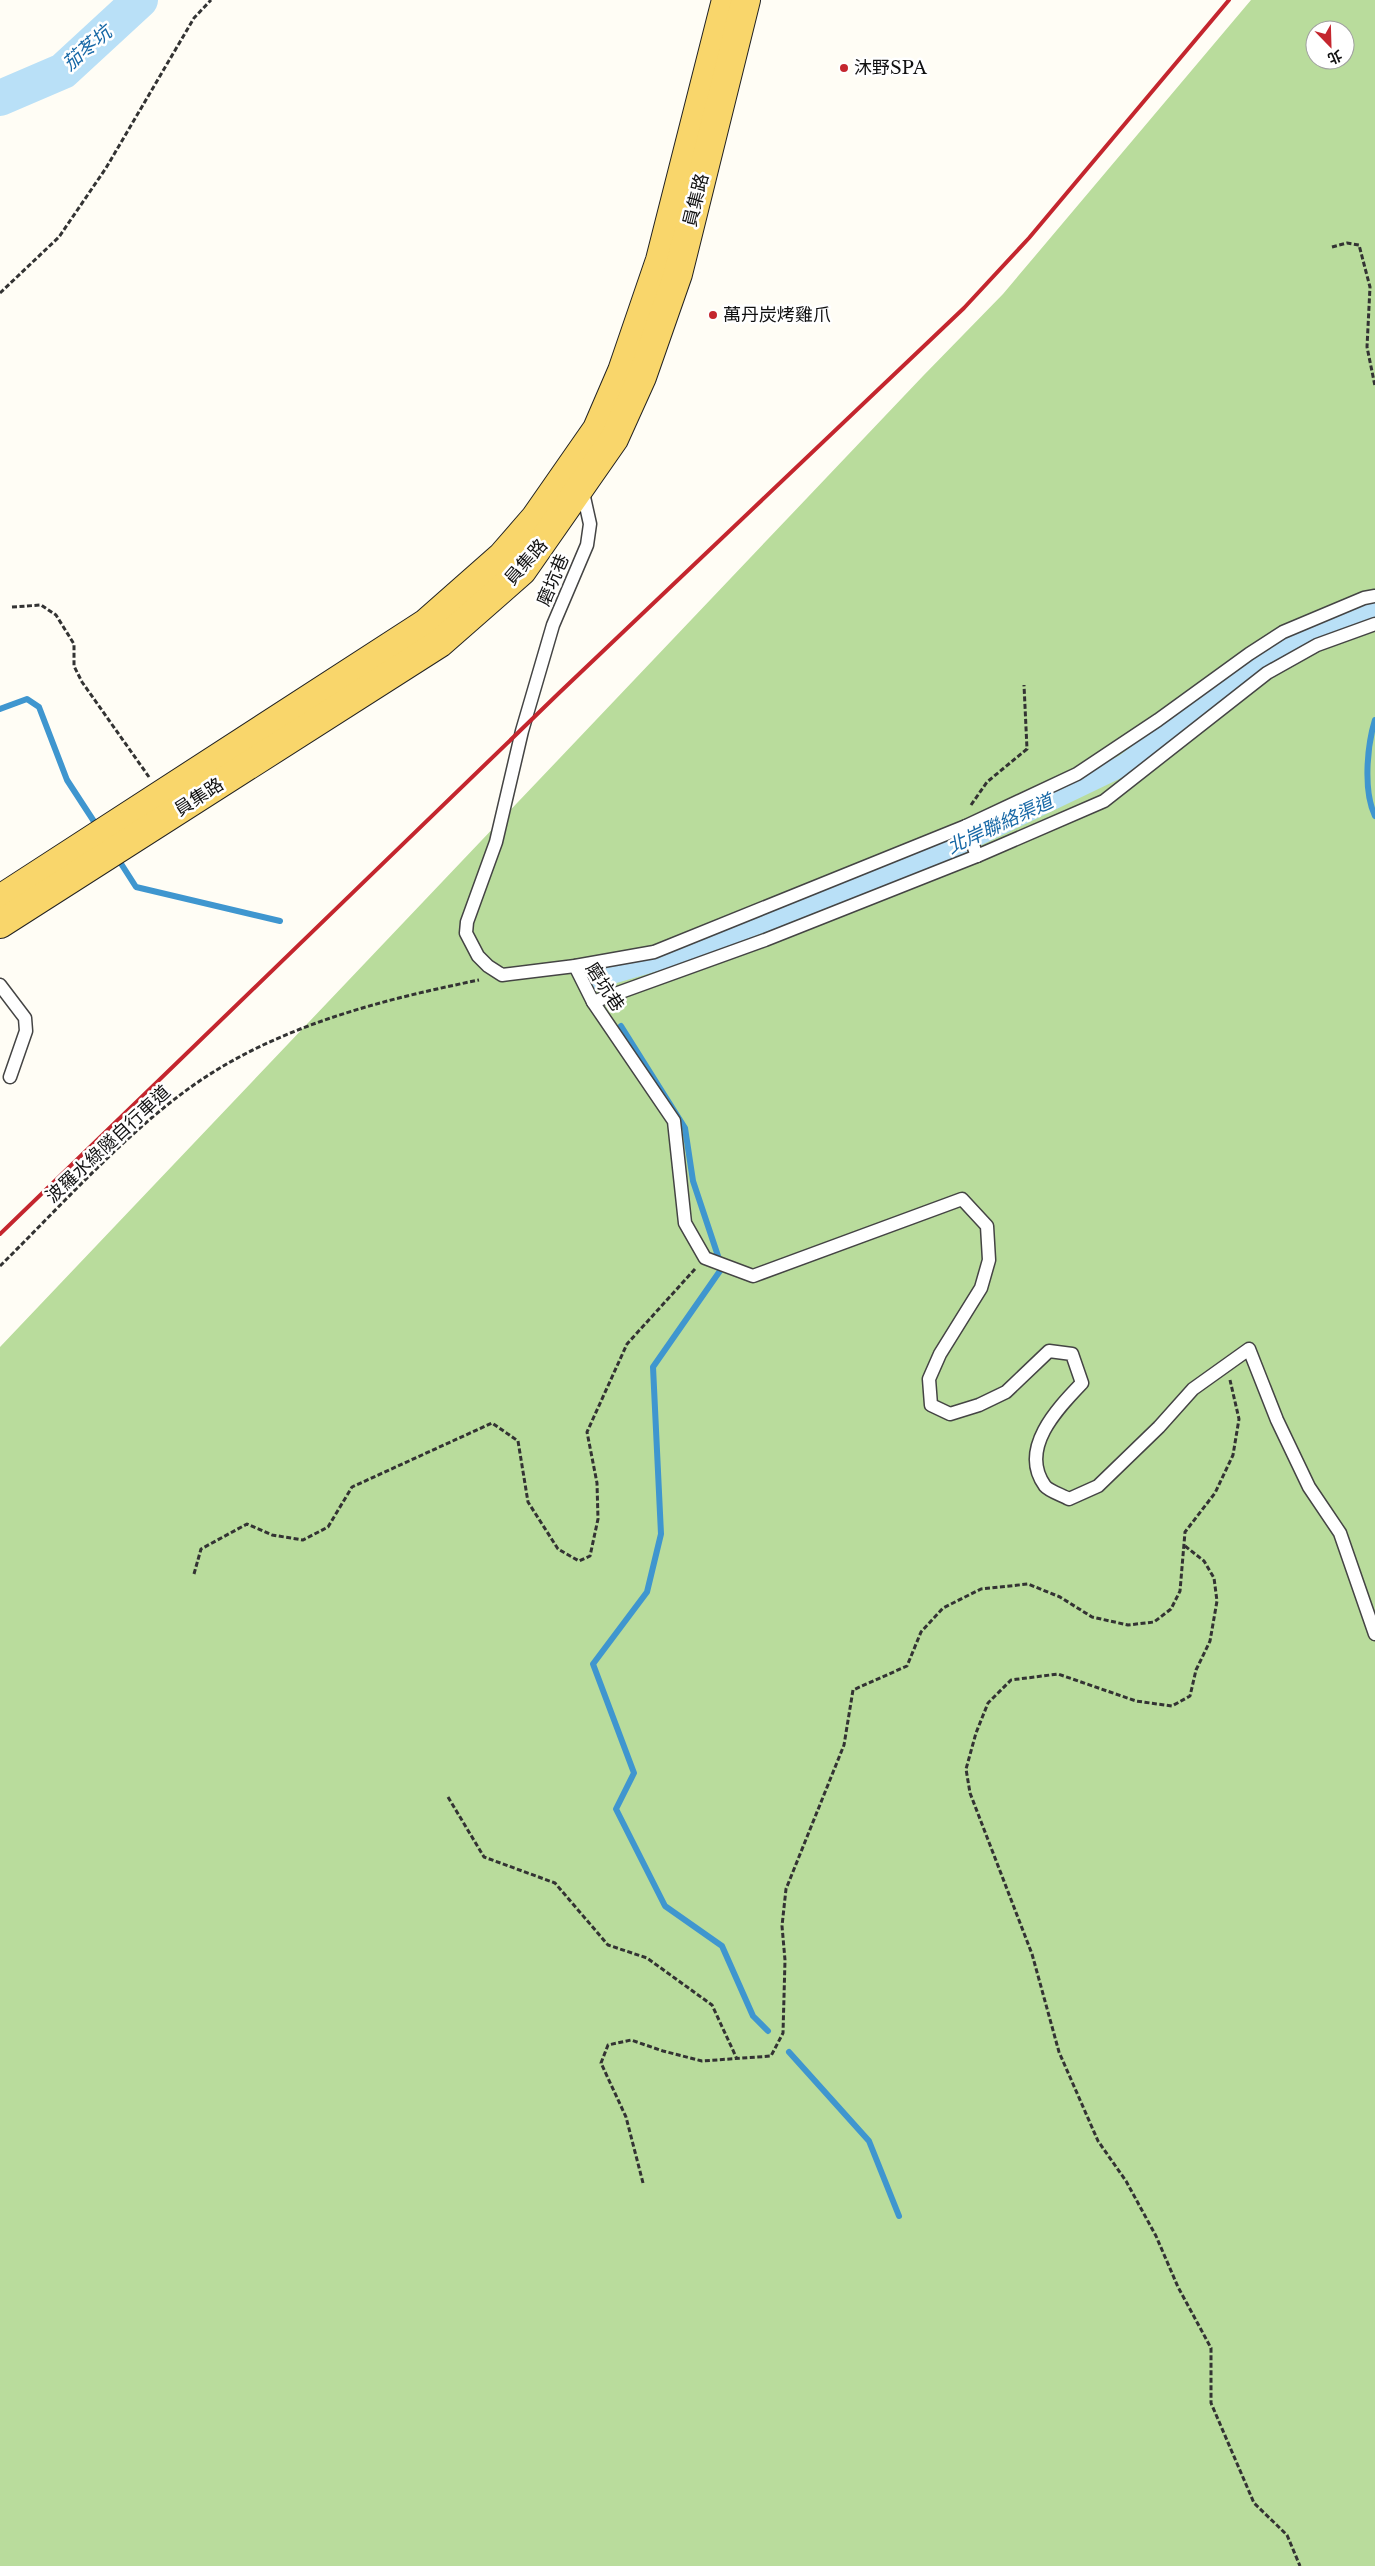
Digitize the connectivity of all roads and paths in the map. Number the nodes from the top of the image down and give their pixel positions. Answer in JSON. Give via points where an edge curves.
{"nodes":[{"id":1,"x":211,"y":0,"type":"edge"},
{"id":2,"x":726,"y":0,"type":"edge"},
{"id":3,"x":746,"y":0,"type":"edge"},
{"id":4,"x":1332,"y":247,"type":"dead end"},
{"id":5,"x":0,"y":293,"type":"edge"},
{"id":6,"x":1375,"y":386,"type":"edge"},
{"id":7,"x":582,"y":488,"type":"junction"},
{"id":8,"x":1375,"y":596,"type":"edge"},
{"id":9,"x":12,"y":607,"type":"dead end"},
{"id":10,"x":1375,"y":624,"type":"edge"},
{"id":11,"x":1024,"y":685,"type":"dead end"},
{"id":12,"x":162,"y":794,"type":"junction"},
{"id":13,"x":966,"y":826,"type":"junction"},
{"id":14,"x":977,"y":856,"type":"junction"},
{"id":15,"x":0,"y":899,"type":"edge"},
{"id":16,"x":0,"y":924,"type":"edge"},
{"id":17,"x":575,"y":966,"type":"junction"},
{"id":18,"x":502,"y":975,"type":"junction"},
{"id":19,"x":0,"y":985,"type":"edge"},
{"id":20,"x":593,"y":1002,"type":"junction"},
{"id":21,"x":10,"y":1077,"type":"dead end"},
{"id":22,"x":706,"y":1258,"type":"junction"},
{"id":23,"x":0,"y":1266,"type":"edge"},
{"id":24,"x":1227,"y":1365,"type":"junction"},
{"id":25,"x":1184,"y":1545,"type":"junction"},
{"id":26,"x":194,"y":1574,"type":"dead end"},
{"id":27,"x":1375,"y":1634,"type":"edge"},
{"id":28,"x":448,"y":1797,"type":"dead end"},
{"id":29,"x":737,"y":2059,"type":"junction"},
{"id":30,"x":643,"y":2182,"type":"dead end"},
{"id":31,"x":1300,"y":2566,"type":"edge"}],
"edges":[{"from":1,"to":5,"type":"path","via":[[194,18],[106,168],[60,237]]},
{"from":2,"to":12,"type":"main road","name":"員集路","via":[[660,260],[622,371],[597,429],[535,518],[502,556],[426,623]]},
{"from":3,"to":7,"type":"main road","name":"員集路","via":[[678,274],[642,377],[614,439]]},
{"from":4,"to":6,"type":"path","via":[[1348,243],[1359,245],[1370,287],[1367,347]]},
{"from":7,"to":16,"type":"main road","name":"員集路","via":[[522,571],[440,643]]},
{"from":7,"to":18,"type":"lane","name":"磨坑巷","via":[[590,524],[587,545],[553,625],[522,731],[496,842],[467,922],[466,933],[478,956]]},
{"from":8,"to":13,"type":"lane","via":[[1283,632],[1077,774]]},
{"from":9,"to":12,"type":"path","via":[[41,605],[56,615],[74,644],[74,666],[82,682]]},
{"from":10,"to":14,"type":"lane","via":[[1317,645],[1267,673],[1104,801]]},
{"from":11,"to":13,"type":"path","via":[[1027,749],[987,782],[972,804]]},
{"from":12,"to":15,"type":"main road","name":"員集路"},
{"from":13,"to":14,"type":"lane"},
{"from":13,"to":17,"type":"lane","via":[[654,952]]},
{"from":14,"to":20,"type":"lane","via":[[765,940]]},
{"from":17,"to":18,"type":"lane","name":"磨坑巷"},
{"from":17,"to":20,"type":"lane","name":"磨坑巷"},
{"from":18,"to":23,"type":"path","name":"波羅水綠隧自行車道","via":[[395,997],[298,1029],[242,1056],[185,1091],[135,1133]]},
{"from":19,"to":21,"type":"lane","via":[[26,1024]]},
{"from":20,"to":22,"type":"lane","name":"磨坑巷","via":[[674,1121],[685,1223]]},
{"from":22,"to":24,"type":"lane","via":[[753,1276],[962,1199],[987,1226],[989,1260],[981,1288],[940,1354],[929,1380],[931,1405],[950,1414],[978,1405],[1006,1392],[1049,1351],[1072,1354],[1082,1383],[1056,1411],[1041,1434],[1036,1465],[1046,1487],[1069,1499],[1098,1486],[1193,1389]]},
{"from":22,"to":26,"type":"path","via":[[627,1344],[587,1432],[597,1483],[598,1519],[590,1556],[579,1561],[558,1549],[528,1502],[518,1441],[492,1423],[352,1487],[328,1527],[302,1540],[272,1535],[247,1524],[201,1549]]},
{"from":24,"to":25,"type":"path","via":[[1239,1419],[1233,1456],[1215,1493],[1185,1532]]},
{"from":24,"to":27,"type":"lane","via":[[1249,1349],[1277,1420],[1309,1487],[1340,1533]]},
{"from":25,"to":29,"type":"path","via":[[1180,1592],[1171,1609],[1154,1622],[1128,1625],[1092,1617],[1060,1597],[1028,1584],[981,1589],[942,1608],[921,1632],[907,1666],[853,1690],[844,1745],[786,1889],[782,1926],[783,2033],[771,2056]]},
{"from":25,"to":31,"type":"path","via":[[1204,1562],[1214,1578],[1217,1601],[1210,1641],[1196,1670],[1190,1696],[1172,1706],[1136,1701],[1058,1674],[1012,1680],[988,1703],[966,1769],[970,1793],[1032,1954],[1059,2052],[1098,2141],[1126,2181],[1211,2348],[1212,2403],[1254,2503],[1287,2535]]},
{"from":28,"to":29,"type":"path","via":[[484,1857],[555,1883],[608,1946],[647,1958],[712,2005]]},
{"from":29,"to":30,"type":"path","via":[[702,2061],[631,2040],[608,2045],[601,2063],[626,2117]]}]}
